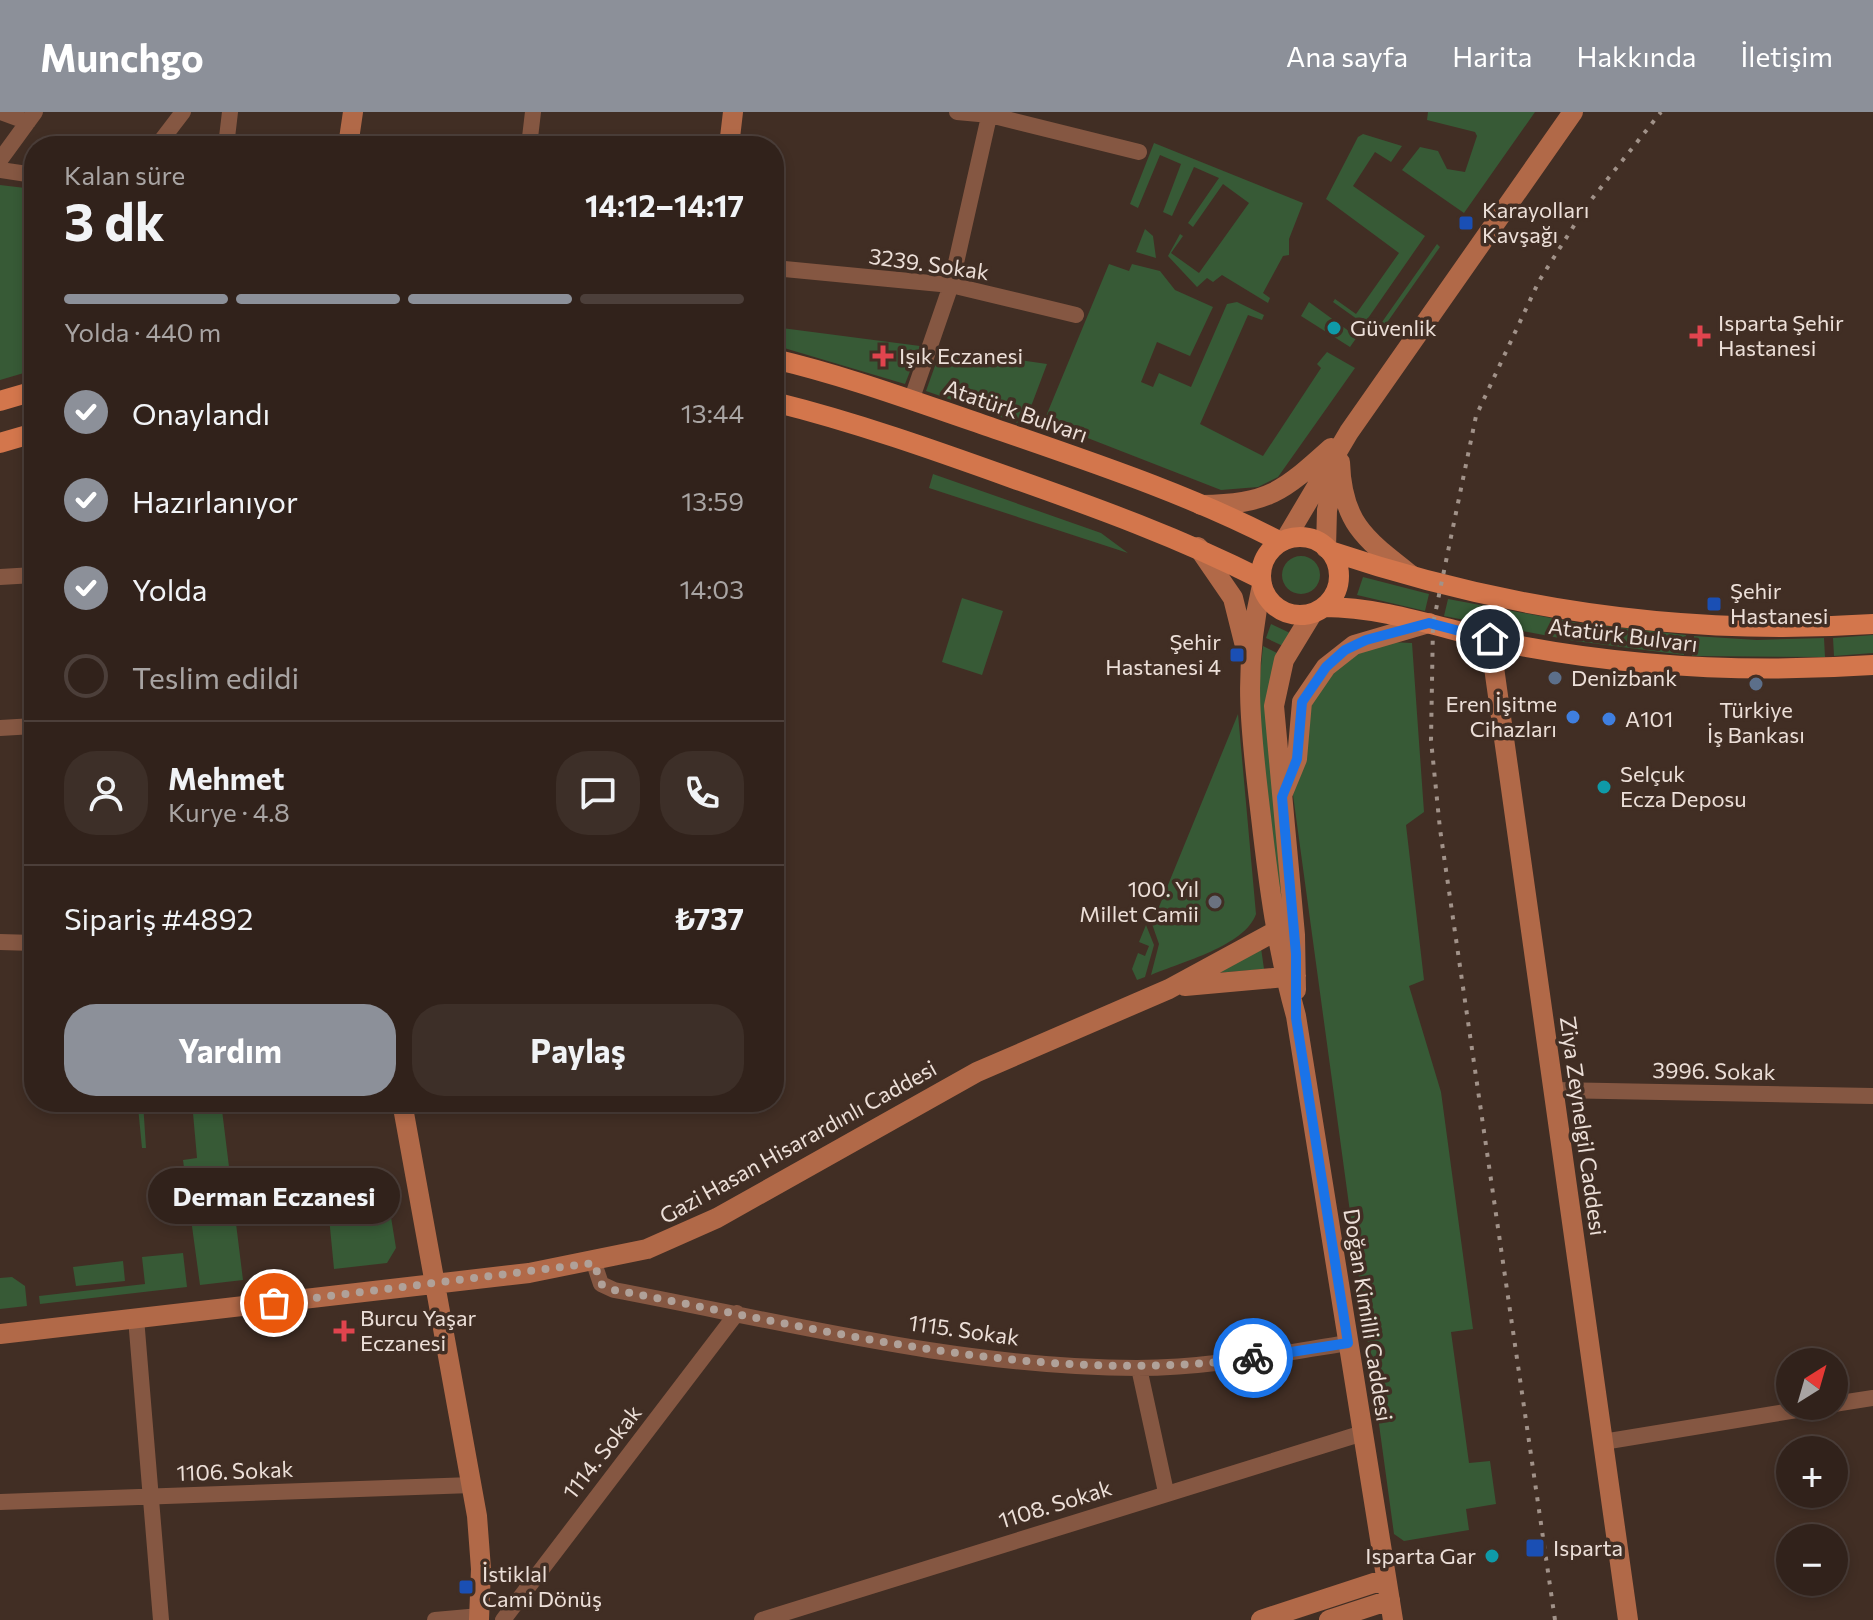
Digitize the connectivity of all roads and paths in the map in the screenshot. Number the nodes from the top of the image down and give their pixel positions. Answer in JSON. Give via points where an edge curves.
{"nodes":[{"id":1,"x":1,"y":112,"type":"edge"},
{"id":2,"x":183,"y":112,"type":"edge"},
{"id":3,"x":230,"y":112,"type":"edge"},
{"id":4,"x":353,"y":112,"type":"edge"},
{"id":5,"x":533,"y":112,"type":"edge"},
{"id":6,"x":733,"y":112,"type":"edge"},
{"id":7,"x":957,"y":112,"type":"edge"},
{"id":8,"x":1573,"y":112,"type":"edge"},
{"id":9,"x":990,"y":114,"type":"edge"},
{"id":10,"x":31,"y":117,"type":"edge"},
{"id":11,"x":165,"y":136,"type":"edge"},
{"id":12,"x":227,"y":136,"type":"edge"},
{"id":13,"x":349,"y":136,"type":"edge"},
{"id":14,"x":530,"y":136,"type":"edge"},
{"id":15,"x":730,"y":136,"type":"edge"},
{"id":16,"x":1139,"y":152,"type":"dead end"},
{"id":17,"x":0,"y":160,"type":"edge"},
{"id":18,"x":0,"y":170,"type":"edge"},
{"id":19,"x":24,"y":174,"type":"edge"},
{"id":20,"x":784,"y":269,"type":"edge"},
{"id":21,"x":951,"y":285,"type":"junction"},
{"id":22,"x":1076,"y":315,"type":"dead end"},
{"id":23,"x":784,"y":362,"type":"edge"},
{"id":24,"x":24,"y":394,"type":"edge"},
{"id":25,"x":0,"y":401,"type":"edge"},
{"id":26,"x":911,"y":401,"type":"junction"},
{"id":27,"x":784,"y":405,"type":"edge"},
{"id":28,"x":1349,"y":432,"type":"junction"},
{"id":29,"x":24,"y":436,"type":"edge"},
{"id":30,"x":0,"y":443,"type":"edge"},
{"id":31,"x":1340,"y":462,"type":"junction"},
{"id":32,"x":1200,"y":505,"type":"junction"},
{"id":33,"x":1283,"y":541,"type":"junction"},
{"id":34,"x":1198,"y":547,"type":"junction"},
{"id":35,"x":1328,"y":549,"type":"junction"},
{"id":36,"x":24,"y":576,"type":"edge"},
{"id":37,"x":0,"y":577,"type":"edge"},
{"id":38,"x":1414,"y":578,"type":"junction"},
{"id":39,"x":1262,"y":582,"type":"junction"},
{"id":40,"x":1318,"y":610,"type":"junction"},
{"id":41,"x":1429,"y":623,"type":"junction"},
{"id":42,"x":1873,"y":624,"type":"edge"},
{"id":43,"x":1490,"y":639,"type":"junction"},
{"id":44,"x":1249,"y":662,"type":"junction"},
{"id":45,"x":1873,"y":665,"type":"edge"},
{"id":46,"x":24,"y":727,"type":"edge"},
{"id":47,"x":0,"y":728,"type":"edge"},
{"id":48,"x":1282,"y":797,"type":"junction"},
{"id":49,"x":1284,"y":929,"type":"junction"},
{"id":50,"x":0,"y":942,"type":"edge"},
{"id":51,"x":24,"y":943,"type":"edge"},
{"id":52,"x":1290,"y":976,"type":"junction"},
{"id":53,"x":1169,"y":989,"type":"junction"},
{"id":54,"x":1554,"y":1090,"type":"junction"},
{"id":55,"x":1873,"y":1096,"type":"edge"},
{"id":56,"x":404,"y":1112,"type":"edge"},
{"id":57,"x":594,"y":1263,"type":"junction"},
{"id":58,"x":434,"y":1284,"type":"junction"},
{"id":59,"x":737,"y":1313,"type":"junction"},
{"id":60,"x":136,"y":1318,"type":"junction"},
{"id":61,"x":0,"y":1334,"type":"edge"},
{"id":62,"x":1348,"y":1343,"type":"junction"},
{"id":63,"x":1139,"y":1368,"type":"junction"},
{"id":64,"x":1873,"y":1398,"type":"edge"},
{"id":65,"x":1848,"y":1402,"type":"edge"},
{"id":66,"x":1776,"y":1413,"type":"edge"},
{"id":67,"x":1363,"y":1433,"type":"junction"},
{"id":68,"x":1603,"y":1442,"type":"junction"},
{"id":69,"x":472,"y":1485,"type":"junction"},
{"id":70,"x":1166,"y":1492,"type":"junction"},
{"id":71,"x":152,"y":1495,"type":"junction"},
{"id":72,"x":0,"y":1502,"type":"edge"},
{"id":73,"x":1386,"y":1579,"type":"junction"},
{"id":74,"x":1391,"y":1610,"type":"edge"},
{"id":75,"x":480,"y":1618,"type":"edge"},
{"id":76,"x":161,"y":1620,"type":"edge"},
{"id":77,"x":435,"y":1620,"type":"edge"},
{"id":78,"x":503,"y":1620,"type":"edge"},
{"id":79,"x":762,"y":1620,"type":"edge"},
{"id":80,"x":1261,"y":1620,"type":"edge"},
{"id":81,"x":1329,"y":1620,"type":"edge"},
{"id":82,"x":1628,"y":1620,"type":"edge"}],
"edges":[{"from":1,"to":10,"type":"street"},
{"from":2,"to":11,"type":"street"},
{"from":3,"to":12,"type":"street"},
{"from":4,"to":13,"type":"street"},
{"from":5,"to":14,"type":"street"},
{"from":6,"to":15,"type":"street"},
{"from":7,"to":9,"type":"street"},
{"from":8,"to":28,"type":"street"},
{"from":9,"to":16,"type":"street"},
{"from":9,"to":21,"type":"street"},
{"from":10,"to":17,"type":"street"},
{"from":18,"to":19,"type":"street"},
{"from":20,"to":21,"type":"street","name":"3239. Sokak"},
{"from":21,"to":22,"type":"street","name":"3239. Sokak"},
{"from":21,"to":26,"type":"street"},
{"from":23,"to":26,"type":"main road","name":"Atatürk Bulvarı"},
{"from":24,"to":25,"type":"main road"},
{"from":26,"to":32,"type":"main road","name":"Atatürk Bulvarı"},
{"from":27,"to":34,"type":"main road","via":[[914,443]]},
{"from":28,"to":31,"type":"street"},
{"from":28,"to":32,"type":"street","via":[[1278,492],[1245,503]]},
{"from":28,"to":33,"type":"street"},
{"from":29,"to":30,"type":"main road"},
{"from":31,"to":35,"type":"street","via":[[1327,510]]},
{"from":31,"to":38,"type":"street","via":[[1343,500],[1355,526]]},
{"from":32,"to":33,"type":"main road","name":"Atatürk Bulvarı"},
{"from":33,"to":35,"type":"main road","via":[[1301,537]]},
{"from":33,"to":39,"type":"main road","via":[[1267,554]]},
{"from":34,"to":39,"type":"main road"},
{"from":34,"to":44,"type":"street","via":[[1233,598]]},
{"from":35,"to":38,"type":"main road","name":"Atatürk Bulvarı"},
{"from":35,"to":40,"type":"main road","via":[[1336,560],[1339,582]]},
{"from":36,"to":37,"type":"street"},
{"from":38,"to":42,"type":"main road","name":"Atatürk Bulvarı","via":[[1537,606],[1651,621],[1762,627]]},
{"from":39,"to":40,"type":"main road","via":[[1268,599],[1283,611]]},
{"from":39,"to":44,"type":"street","name":"Doğan Kimilli Caddesi"},
{"from":40,"to":41,"type":"main road","name":"Atatürk Bulvarı","via":[[1367,609]]},
{"from":40,"to":48,"type":"street","name":"Doğan Kimilli Caddesi","via":[[1291,644],[1275,691]]},
{"from":41,"to":43,"type":"main road","name":"Atatürk Bulvarı"},
{"from":41,"to":48,"type":"street","via":[[1354,645],[1326,667],[1302,702],[1297,759]]},
{"from":43,"to":45,"type":"main road","name":"Atatürk Bulvarı","via":[[1687,668],[1772,671]]},
{"from":43,"to":54,"type":"street","name":"Ziya Zeynelgil Caddesi"},
{"from":44,"to":49,"type":"street","name":"Doğan Kimilli Caddesi","via":[[1249,715]]},
{"from":46,"to":47,"type":"street"},
{"from":48,"to":49,"type":"street","name":"Doğan Kimilli Caddesi"},
{"from":49,"to":52,"type":"street","name":"Doğan Kimilli Caddesi"},
{"from":49,"to":53,"type":"street","name":"Gazi Hasan Hisarardınlı Caddesi"},
{"from":50,"to":51,"type":"street"},
{"from":52,"to":53,"type":"street","name":"Gazi Hasan Hisarardınlı Caddesi"},
{"from":52,"to":62,"type":"street","name":"Doğan Kimilli Caddesi"},
{"from":53,"to":57,"type":"street","name":"Gazi Hasan Hisarardınlı Caddesi","via":[[977,1072],[686,1234]]},
{"from":54,"to":55,"type":"street","name":"3996. Sokak"},
{"from":54,"to":68,"type":"street","name":"Ziya Zeynelgil Caddesi"},
{"from":56,"to":58,"type":"street"},
{"from":57,"to":58,"type":"street","name":"Gazi Hasan Hisarardınlı Caddesi"},
{"from":57,"to":59,"type":"street","name":"1115. Sokak","via":[[601,1284],[614,1290]]},
{"from":58,"to":60,"type":"street","name":"Gazi Hasan Hisarardınlı Caddesi"},
{"from":58,"to":69,"type":"street"},
{"from":59,"to":63,"type":"street","name":"1115. Sokak","via":[[982,1355]]},
{"from":59,"to":78,"type":"street","name":"1114. Sokak"},
{"from":60,"to":61,"type":"street","name":"Gazi Hasan Hisarardınlı Caddesi"},
{"from":60,"to":71,"type":"street"},
{"from":62,"to":63,"type":"street","name":"1115. Sokak","via":[[1223,1362]]},
{"from":62,"to":67,"type":"street","name":"Doğan Kimilli Caddesi"},
{"from":63,"to":70,"type":"street"},
{"from":64,"to":65,"type":"street"},
{"from":66,"to":68,"type":"street"},
{"from":67,"to":70,"type":"street","name":"1108. Sokak"},
{"from":67,"to":73,"type":"street","name":"Doğan Kimilli Caddesi"},
{"from":68,"to":82,"type":"street","name":"Ziya Zeynelgil Caddesi"},
{"from":69,"to":71,"type":"street","name":"1106. Sokak"},
{"from":69,"to":75,"type":"street","via":[[481,1542]]},
{"from":70,"to":79,"type":"street","name":"1108. Sokak"},
{"from":71,"to":72,"type":"street","name":"1106. Sokak"},
{"from":71,"to":76,"type":"street"},
{"from":73,"to":74,"type":"street","name":"Doğan Kimilli Caddesi"},
{"from":73,"to":80,"type":"street"},
{"from":74,"to":81,"type":"street"},
{"from":75,"to":77,"type":"street"}]}
